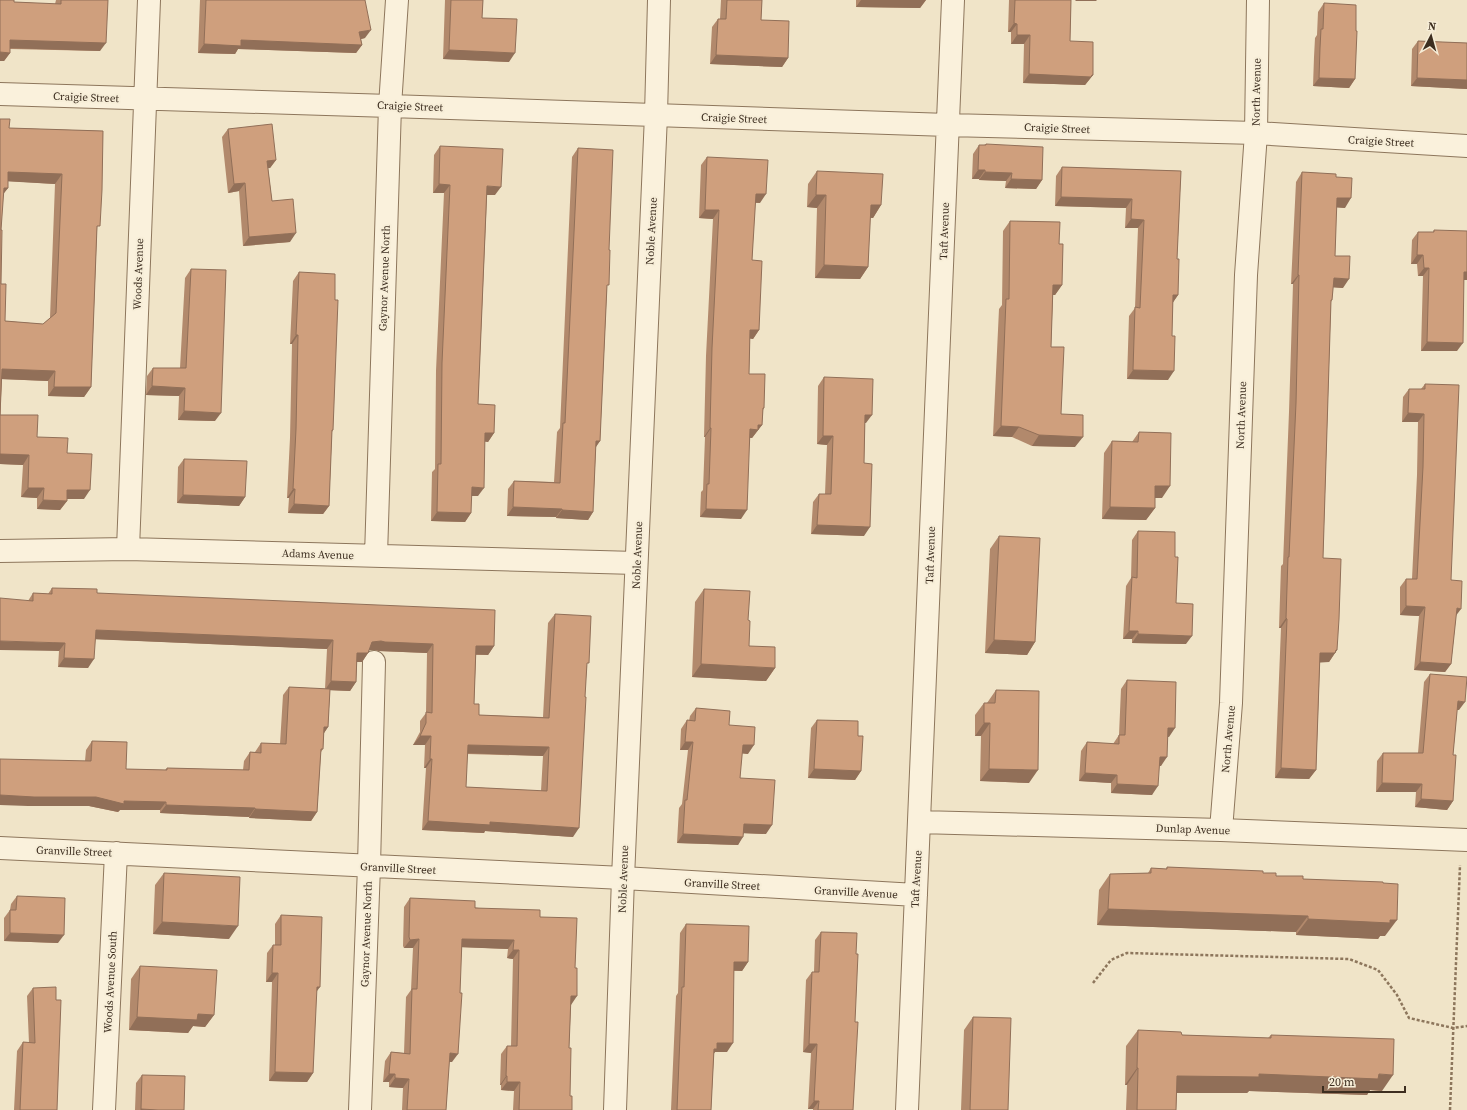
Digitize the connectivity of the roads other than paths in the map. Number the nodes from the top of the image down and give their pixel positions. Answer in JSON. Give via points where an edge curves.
{"nodes":[{"id":1,"x":148,"y":0,"type":"edge"},
{"id":2,"x":397,"y":0,"type":"edge"},
{"id":3,"x":659,"y":0,"type":"edge"},
{"id":4,"x":953,"y":0,"type":"edge"},
{"id":5,"x":1258,"y":0,"type":"edge"},
{"id":6,"x":0,"y":94,"type":"edge"},
{"id":7,"x":144,"y":98,"type":"junction"},
{"id":8,"x":390,"y":106,"type":"junction"},
{"id":9,"x":656,"y":115,"type":"junction"},
{"id":10,"x":948,"y":125,"type":"junction"},
{"id":11,"x":1256,"y":133,"type":"junction"},
{"id":12,"x":1467,"y":146,"type":"edge"},
{"id":13,"x":128,"y":549,"type":"junction"},
{"id":14,"x":0,"y":550,"type":"edge"},
{"id":15,"x":376,"y":556,"type":"junction"},
{"id":16,"x":636,"y":563,"type":"junction"},
{"id":17,"x":374,"y":662,"type":"dead end"},
{"id":18,"x":919,"y":822,"type":"junction"},
{"id":19,"x":1221,"y":830,"type":"junction"},
{"id":20,"x":1464,"y":840,"type":"edge"},
{"id":21,"x":0,"y":848,"type":"edge"},
{"id":22,"x":116,"y":853,"type":"junction"},
{"id":23,"x":369,"y":866,"type":"junction"},
{"id":24,"x":623,"y":878,"type":"junction"},
{"id":25,"x":796,"y":888,"type":"joint"},
{"id":26,"x":916,"y":895,"type":"junction"},
{"id":27,"x":104,"y":1110,"type":"edge"},
{"id":28,"x":360,"y":1110,"type":"edge"},
{"id":29,"x":615,"y":1110,"type":"edge"},
{"id":30,"x":907,"y":1110,"type":"edge"}],
"edges":[{"from":1,"to":7,"type":"street","name":"Woods Avenue"},
{"from":2,"to":8,"type":"street","name":"Gaynor Avenue North"},
{"from":3,"to":9,"type":"street","name":"Noble Avenue"},
{"from":4,"to":10,"type":"street","name":"Taft Avenue"},
{"from":5,"to":11,"type":"street","name":"North Avenue"},
{"from":6,"to":7,"type":"street","name":"Craigie Street"},
{"from":7,"to":8,"type":"street","name":"Craigie Street"},
{"from":7,"to":13,"type":"street","name":"Woods Avenue"},
{"from":8,"to":9,"type":"street","name":"Craigie Street"},
{"from":8,"to":15,"type":"street","name":"Gaynor Avenue North"},
{"from":9,"to":10,"type":"street","name":"Craigie Street"},
{"from":9,"to":16,"type":"street","name":"Noble Avenue"},
{"from":10,"to":11,"type":"street","name":"Craigie Street"},
{"from":10,"to":18,"type":"street","name":"Taft Avenue"},
{"from":11,"to":12,"type":"street","name":"Craigie Street"},
{"from":11,"to":19,"type":"street","name":"North Avenue","via":[[1246,274],[1232,703]]},
{"from":13,"to":14,"type":"street","name":"Adams Avenue"},
{"from":13,"to":15,"type":"street","name":"Adams Avenue"},
{"from":15,"to":16,"type":"street","name":"Adams Avenue"},
{"from":16,"to":24,"type":"street","name":"Noble Avenue"},
{"from":17,"to":23,"type":"street","name":"Gaynor Avenue North"},
{"from":18,"to":19,"type":"street","name":"Dunlap Avenue"},
{"from":18,"to":26,"type":"street","name":"Taft Avenue"},
{"from":19,"to":20,"type":"street","name":"Dunlap Avenue"},
{"from":21,"to":22,"type":"street","name":"Granville Street"},
{"from":22,"to":23,"type":"street","name":"Granville Street"},
{"from":22,"to":27,"type":"street","name":"Woods Avenue South"},
{"from":23,"to":24,"type":"street","name":"Granville Street"},
{"from":23,"to":28,"type":"street","name":"Gaynor Avenue North"},
{"from":24,"to":25,"type":"street","name":"Granville Street"},
{"from":24,"to":29,"type":"street","name":"Noble Avenue"},
{"from":25,"to":26,"type":"street","name":"Granville Avenue"},
{"from":26,"to":30,"type":"street","name":"Taft Avenue"}]}
